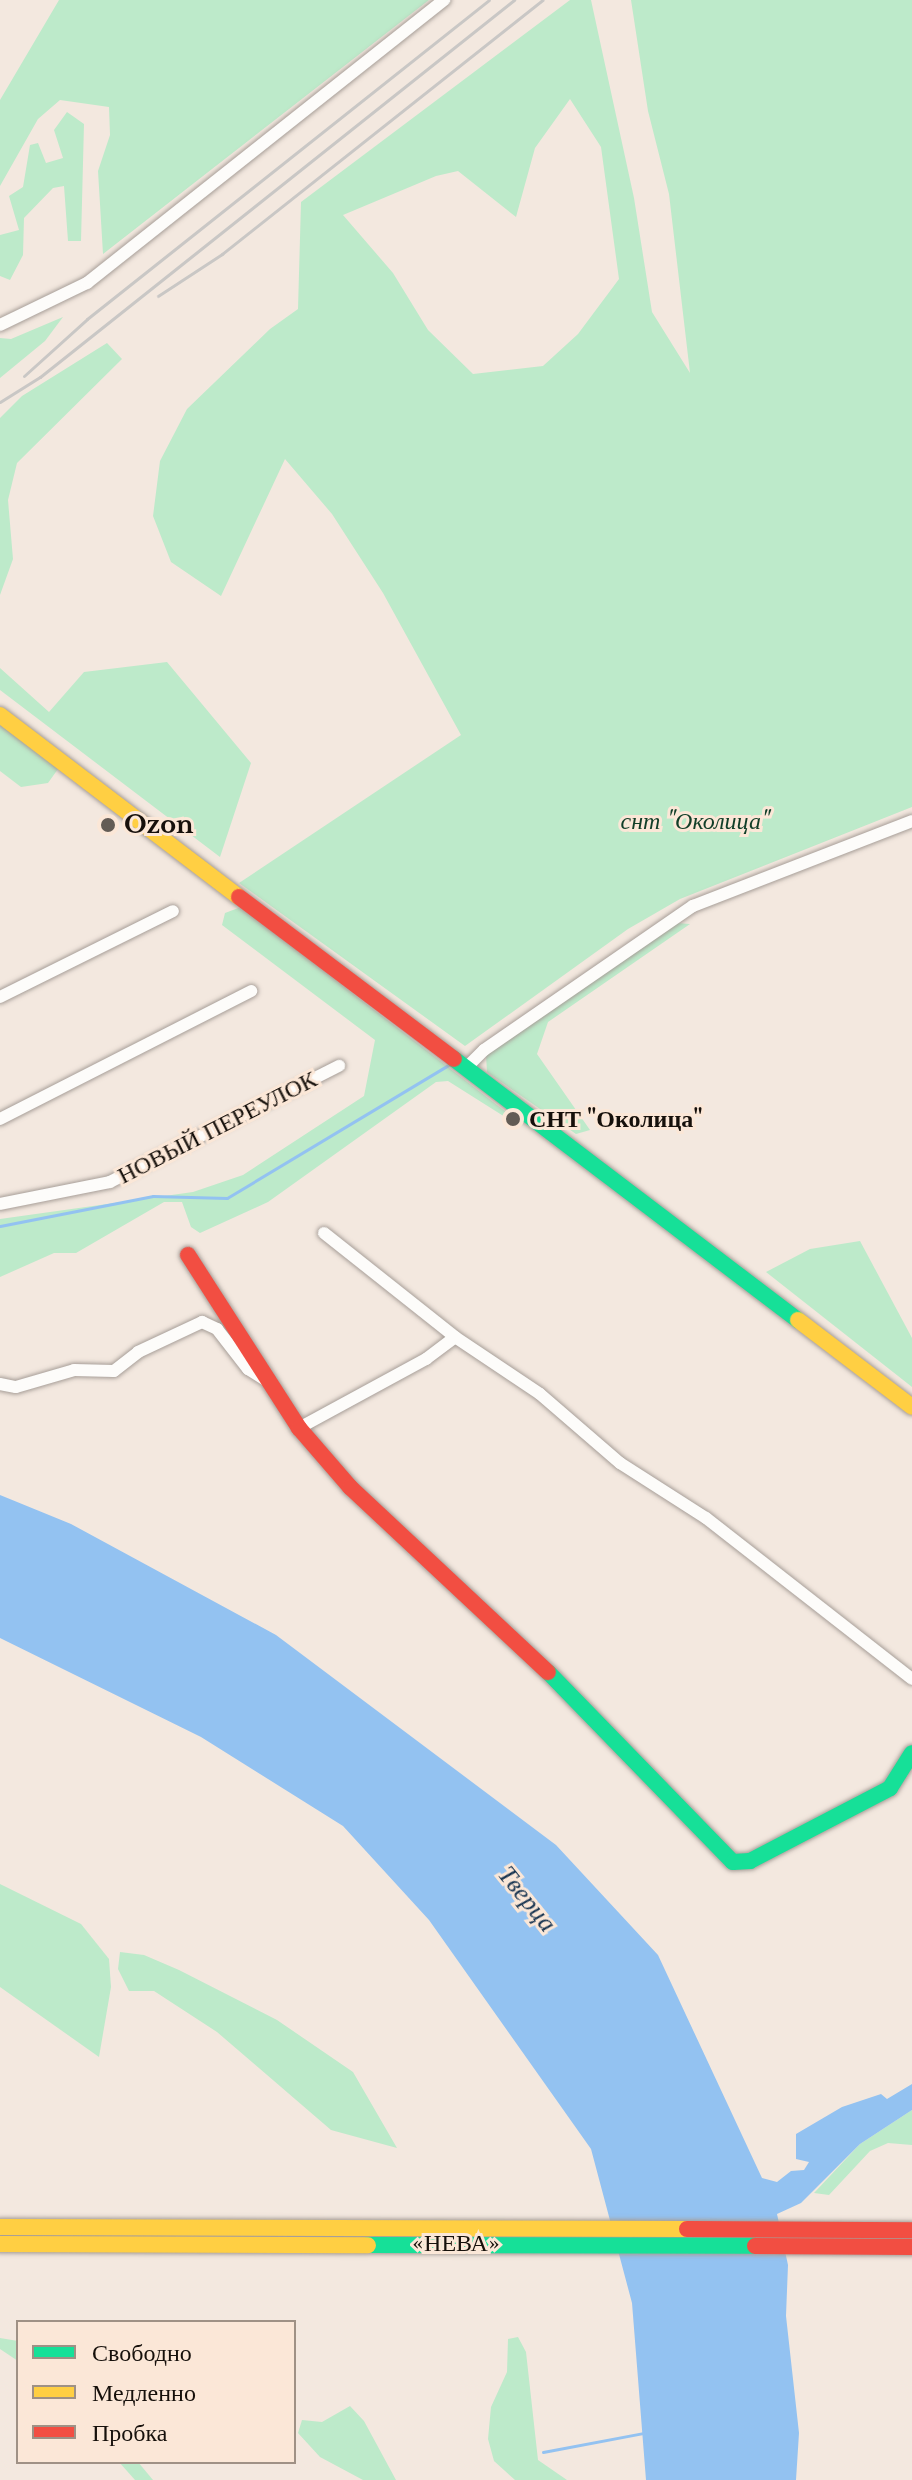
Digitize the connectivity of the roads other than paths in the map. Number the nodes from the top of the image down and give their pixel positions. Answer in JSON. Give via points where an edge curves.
{"nodes":[{"id":1,"x":444,"y":0,"type":"edge"},
{"id":2,"x":0,"y":325,"type":"edge"},
{"id":3,"x":0,"y":715,"type":"edge"},
{"id":4,"x":912,"y":821,"type":"edge"},
{"id":5,"x":173,"y":911,"type":"dead end"},
{"id":6,"x":251,"y":991,"type":"dead end"},
{"id":7,"x":0,"y":997,"type":"edge"},
{"id":8,"x":339,"y":1066,"type":"dead end"},
{"id":9,"x":467,"y":1067,"type":"junction"},
{"id":10,"x":0,"y":1119,"type":"edge"},
{"id":11,"x":0,"y":1204,"type":"edge"},
{"id":12,"x":324,"y":1233,"type":"dead end"},
{"id":13,"x":188,"y":1255,"type":"dead end"},
{"id":14,"x":455,"y":1337,"type":"junction"},
{"id":15,"x":268,"y":1382,"type":"junction"},
{"id":16,"x":0,"y":1384,"type":"edge"},
{"id":17,"x":912,"y":1407,"type":"edge"},
{"id":18,"x":299,"y":1428,"type":"junction"},
{"id":19,"x":912,"y":1679,"type":"edge"},
{"id":20,"x":912,"y":1753,"type":"edge"},
{"id":21,"x":0,"y":2227,"type":"edge"},
{"id":22,"x":912,"y":2230,"type":"edge"},
{"id":23,"x":540,"y":2235,"type":"junction"},
{"id":24,"x":0,"y":2244,"type":"edge"},
{"id":25,"x":912,"y":2247,"type":"edge"}],
"edges":[{"from":1,"to":2,"type":"street","via":[[87,283]]},
{"from":3,"to":9,"type":"main road"},
{"from":4,"to":9,"type":"street","via":[[693,906]]},
{"from":5,"to":7,"type":"street"},
{"from":6,"to":10,"type":"street"},
{"from":8,"to":11,"type":"street","name":"НОВЫЙ ПЕРЕУЛОК","via":[[110,1182]]},
{"from":9,"to":17,"type":"main road"},
{"from":12,"to":14,"type":"street"},
{"from":13,"to":15,"type":"main road"},
{"from":14,"to":18,"type":"street","via":[[426,1359]]},
{"from":14,"to":19,"type":"street","via":[[540,1394],[620,1463],[706,1518]]},
{"from":15,"to":16,"type":"street","via":[[248,1369],[217,1329],[202,1322],[138,1352],[114,1371],[74,1370],[16,1387]]},
{"from":15,"to":18,"type":"main road"},
{"from":18,"to":20,"type":"main road","via":[[350,1487],[647,1768],[733,1862],[750,1861],[890,1788]]},
{"from":21,"to":23,"type":"main road","name":"«НЕВА»"},
{"from":22,"to":23,"type":"main road","name":"«НЕВА»"},
{"from":23,"to":24,"type":"main road","name":"«НЕВА»"},
{"from":23,"to":25,"type":"main road","name":"«НЕВА»"}]}
